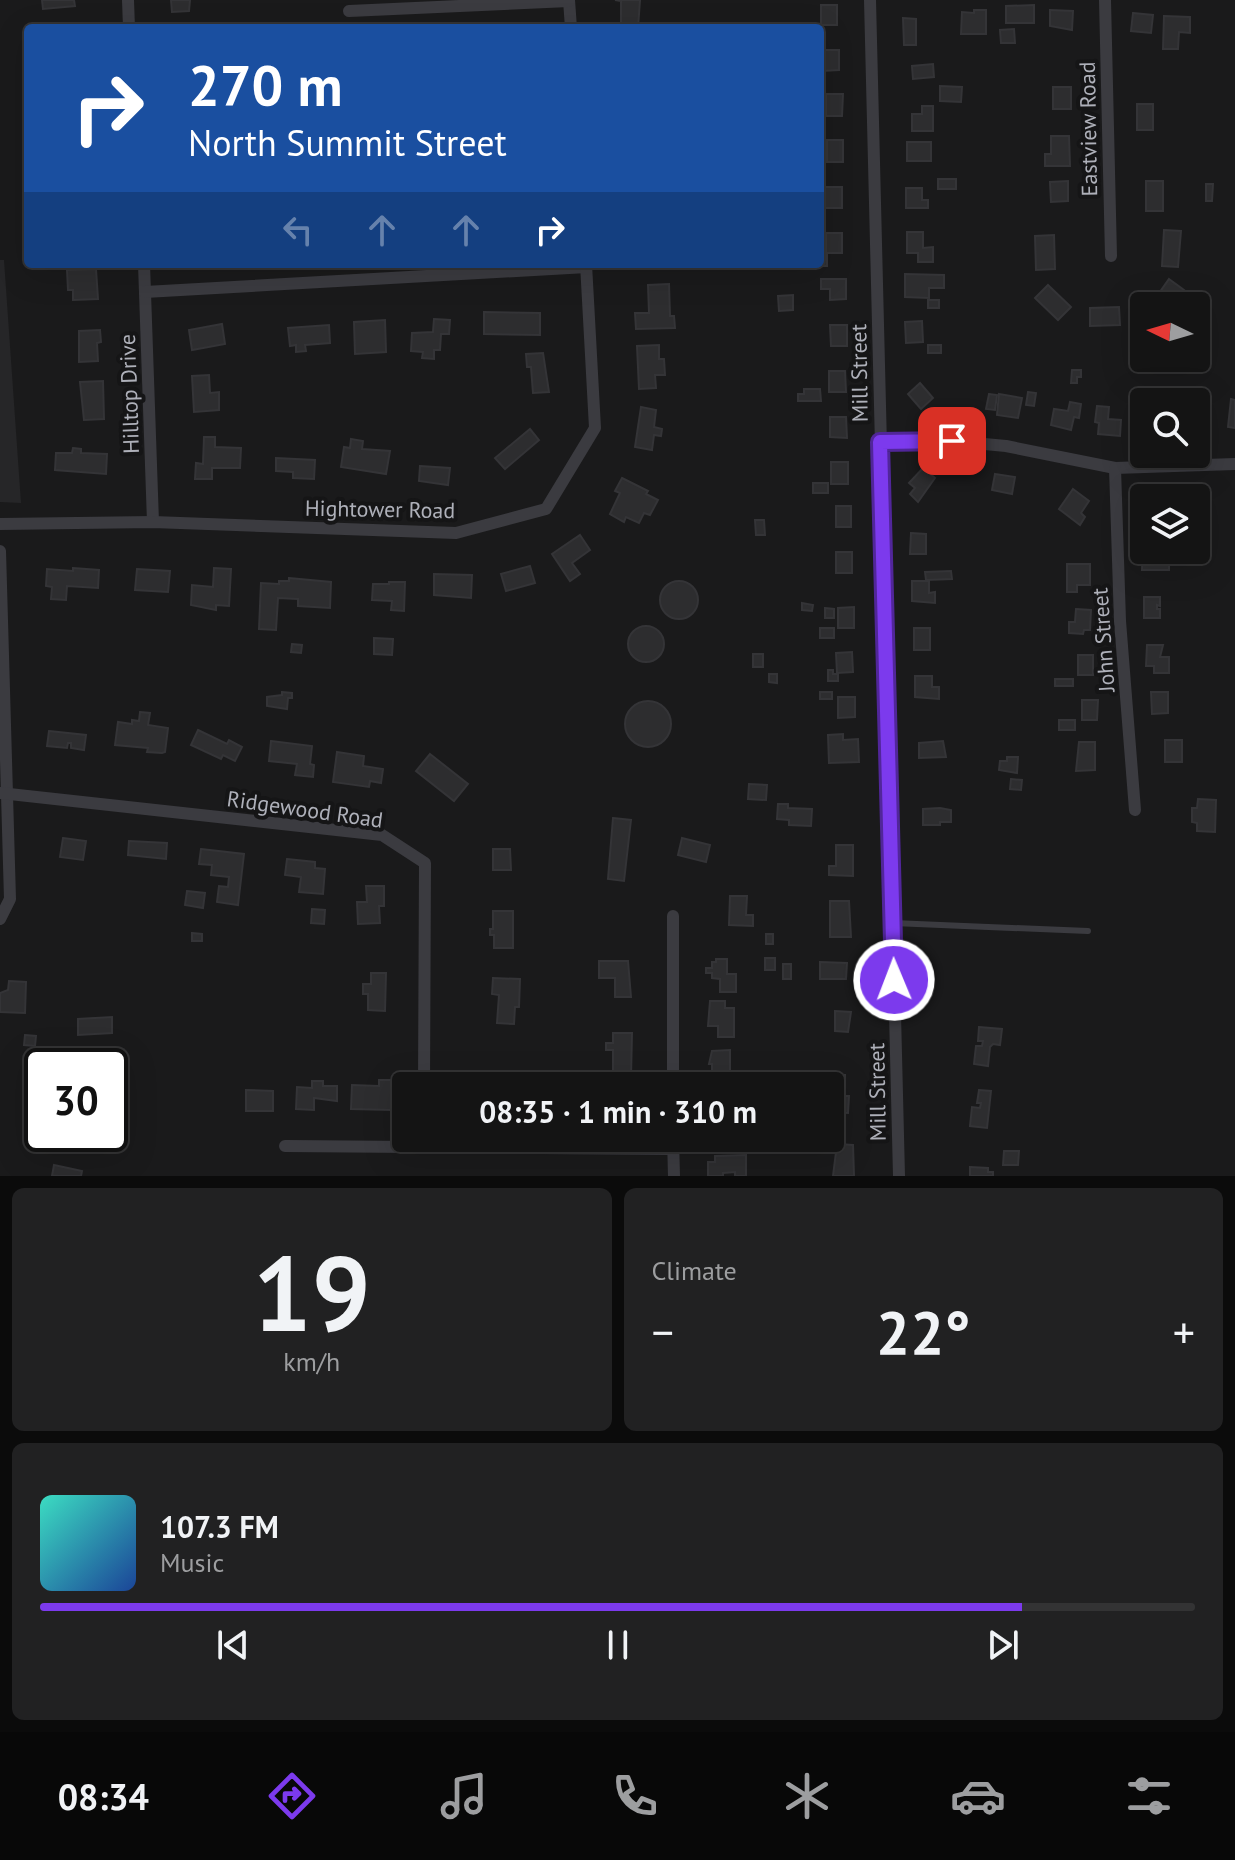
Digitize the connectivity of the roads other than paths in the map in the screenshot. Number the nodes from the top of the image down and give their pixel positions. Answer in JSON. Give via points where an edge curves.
{"nodes":[{"id":1,"x":128,"y":0,"type":"edge"},
{"id":2,"x":569,"y":0,"type":"edge"},
{"id":3,"x":870,"y":0,"type":"edge"},
{"id":4,"x":1105,"y":0,"type":"edge"},
{"id":5,"x":349,"y":11,"type":"dead end"},
{"id":6,"x":129,"y":24,"type":"edge"},
{"id":7,"x":571,"y":24,"type":"edge"},
{"id":8,"x":1111,"y":256,"type":"dead end"},
{"id":9,"x":144,"y":268,"type":"edge"},
{"id":10,"x":553,"y":268,"type":"edge"},
{"id":11,"x":587,"y":268,"type":"edge"},
{"id":12,"x":145,"y":292,"type":"junction"},
{"id":13,"x":880,"y":442,"type":"junction"},
{"id":14,"x":1235,"y":464,"type":"edge"},
{"id":15,"x":1115,"y":468,"type":"junction"},
{"id":16,"x":153,"y":522,"type":"junction"},
{"id":17,"x":0,"y":524,"type":"edge"},
{"id":18,"x":0,"y":551,"type":"edge"},
{"id":19,"x":4,"y":794,"type":"edge"},
{"id":20,"x":1135,"y":810,"type":"dead end"},
{"id":21,"x":673,"y":916,"type":"dead end"},
{"id":22,"x":0,"y":919,"type":"edge"},
{"id":23,"x":893,"y":923,"type":"junction"},
{"id":24,"x":1088,"y":931,"type":"dead end"},
{"id":25,"x":424,"y":1072,"type":"edge"},
{"id":26,"x":673,"y":1072,"type":"edge"},
{"id":27,"x":392,"y":1143,"type":"edge"},
{"id":28,"x":285,"y":1146,"type":"dead end"},
{"id":29,"x":673,"y":1152,"type":"edge"},
{"id":30,"x":674,"y":1176,"type":"edge"},
{"id":31,"x":899,"y":1176,"type":"edge"}],
"edges":[{"from":1,"to":6,"type":"street"},
{"from":2,"to":5,"type":"street"},
{"from":2,"to":7,"type":"street"},
{"from":3,"to":13,"type":"street","name":"Mill Street"},
{"from":4,"to":8,"type":"street","name":"Eastview Road"},
{"from":9,"to":12,"type":"street","name":"Hilltop Drive"},
{"from":10,"to":12,"type":"street"},
{"from":11,"to":16,"type":"street","name":"Hightower Road","via":[[595,428],[546,509],[456,533]]},
{"from":12,"to":16,"type":"street","name":"Hilltop Drive"},
{"from":13,"to":15,"type":"street","via":[[1006,446]]},
{"from":13,"to":23,"type":"street","name":"Mill Street"},
{"from":14,"to":15,"type":"street"},
{"from":15,"to":20,"type":"street","name":"John Street"},
{"from":16,"to":17,"type":"street","name":"Hightower Road"},
{"from":18,"to":19,"type":"street"},
{"from":19,"to":22,"type":"street","via":[[10,899]]},
{"from":19,"to":25,"type":"street","name":"Ridgewood Road","via":[[382,835],[425,863]]},
{"from":21,"to":26,"type":"street"},
{"from":23,"to":24,"type":"lane"},
{"from":23,"to":31,"type":"street","name":"Mill Street"},
{"from":27,"to":28,"type":"street"},
{"from":29,"to":30,"type":"street"}]}
